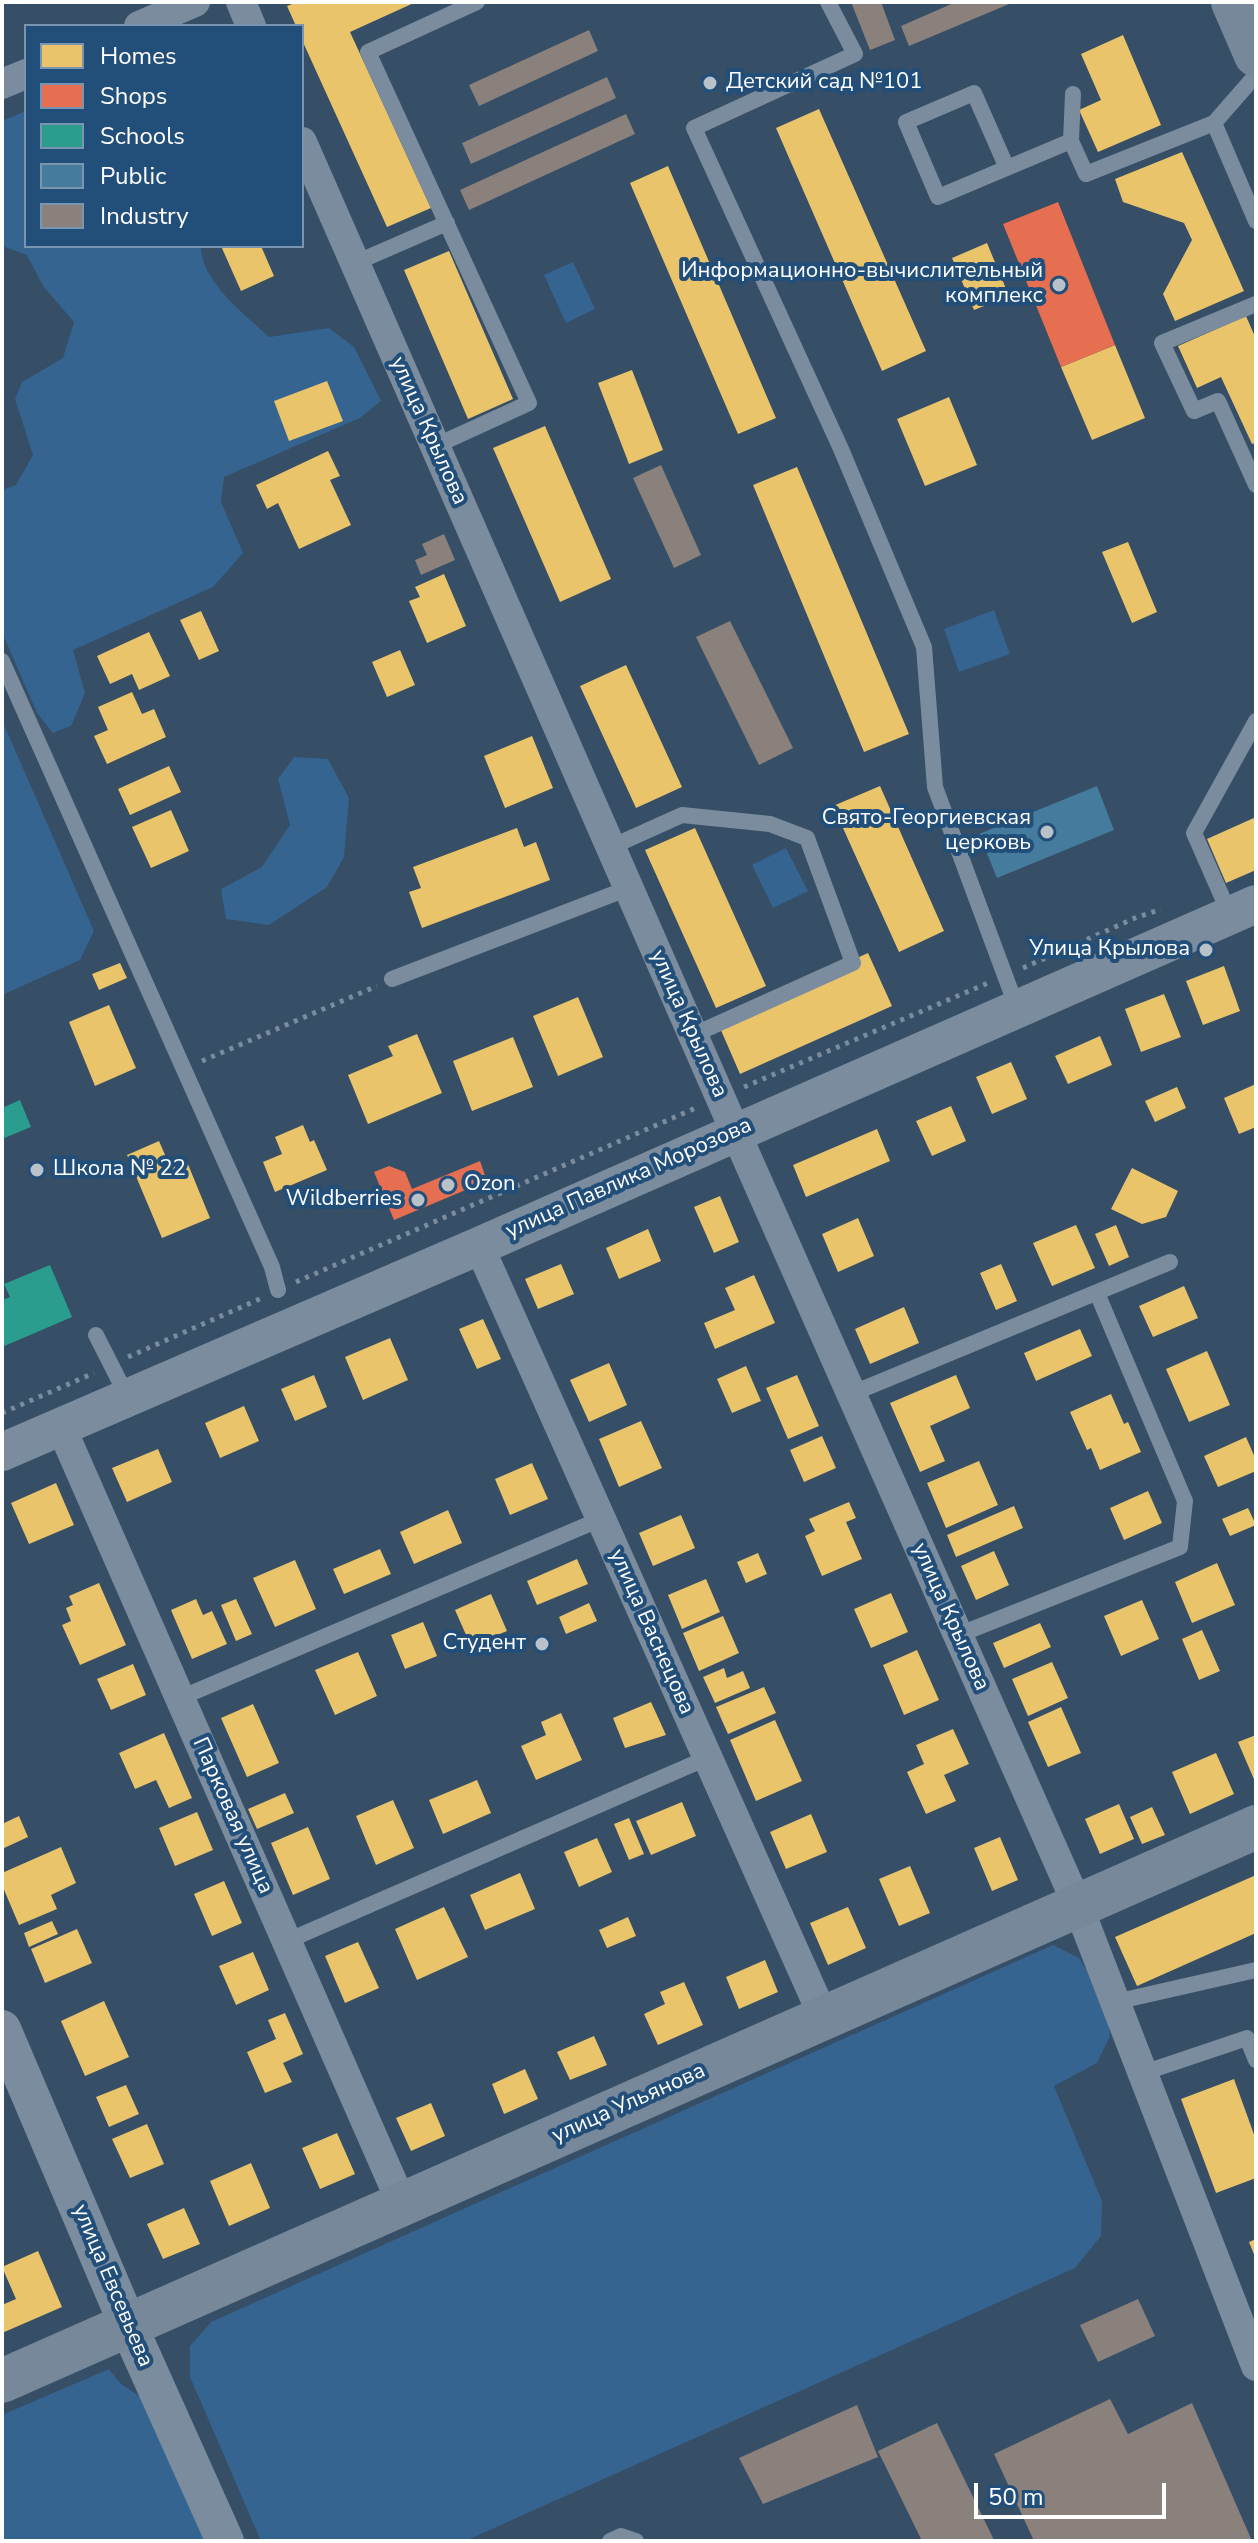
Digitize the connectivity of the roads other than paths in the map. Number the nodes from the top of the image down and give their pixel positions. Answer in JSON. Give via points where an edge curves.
{"nodes":[{"id":1,"x":195,"y":2,"type":"edge"},
{"id":2,"x":241,"y":2,"type":"edge"},
{"id":3,"x":477,"y":2,"type":"edge"},
{"id":4,"x":828,"y":2,"type":"edge"},
{"id":5,"x":1233,"y":2,"type":"edge"},
{"id":6,"x":144,"y":24,"type":"edge"},
{"id":7,"x":250,"y":24,"type":"edge"},
{"id":8,"x":1256,"y":55,"type":"edge"},
{"id":9,"x":24,"y":75,"type":"edge"},
{"id":10,"x":1256,"y":75,"type":"edge"},
{"id":11,"x":2,"y":84,"type":"edge"},
{"id":12,"x":1073,"y":94,"type":"dead end"},
{"id":13,"x":1214,"y":123,"type":"junction"},
{"id":14,"x":1071,"y":141,"type":"junction"},
{"id":15,"x":304,"y":147,"type":"edge"},
{"id":16,"x":1007,"y":168,"type":"junction"},
{"id":17,"x":1256,"y":221,"type":"edge"},
{"id":18,"x":447,"y":223,"type":"junction"},
{"id":19,"x":355,"y":263,"type":"junction"},
{"id":20,"x":1256,"y":304,"type":"edge"},
{"id":21,"x":435,"y":446,"type":"junction"},
{"id":22,"x":1256,"y":485,"type":"edge"},
{"id":23,"x":2,"y":661,"type":"edge"},
{"id":24,"x":1256,"y":721,"type":"edge"},
{"id":25,"x":611,"y":847,"type":"junction"},
{"id":26,"x":629,"y":888,"type":"junction"},
{"id":27,"x":1243,"y":910,"type":"edge"},
{"id":28,"x":392,"y":979,"type":"road end"},
{"id":29,"x":1011,"y":992,"type":"junction"},
{"id":30,"x":693,"y":1035,"type":"junction"},
{"id":31,"x":728,"y":1114,"type":"junction"},
{"id":32,"x":479,"y":1246,"type":"junction"},
{"id":33,"x":1170,"y":1262,"type":"dead end"},
{"id":34,"x":278,"y":1290,"type":"road end"},
{"id":35,"x":1097,"y":1293,"type":"junction"},
{"id":36,"x":96,"y":1335,"type":"dead end"},
{"id":37,"x":120,"y":1381,"type":"junction"},
{"id":38,"x":851,"y":1394,"type":"junction"},
{"id":39,"x":61,"y":1427,"type":"junction"},
{"id":40,"x":2,"y":1452,"type":"edge"},
{"id":41,"x":601,"y":1519,"type":"junction"},
{"id":42,"x":958,"y":1635,"type":"junction"},
{"id":43,"x":180,"y":1698,"type":"junction"},
{"id":44,"x":707,"y":1758,"type":"junction"},
{"id":45,"x":1256,"y":1827,"type":"edge"},
{"id":46,"x":1078,"y":1906,"type":"junction"},
{"id":47,"x":287,"y":1941,"type":"junction"},
{"id":48,"x":1256,"y":1970,"type":"edge"},
{"id":49,"x":1115,"y":2002,"type":"junction"},
{"id":50,"x":824,"y":2018,"type":"junction"},
{"id":51,"x":2,"y":2029,"type":"edge"},
{"id":52,"x":1256,"y":2060,"type":"edge"},
{"id":53,"x":1143,"y":2073,"type":"junction"},
{"id":54,"x":402,"y":2204,"type":"junction"},
{"id":55,"x":128,"y":2325,"type":"junction"},
{"id":56,"x":1256,"y":2366,"type":"edge"},
{"id":57,"x":2,"y":2381,"type":"edge"},
{"id":58,"x":225,"y":2541,"type":"edge"},
{"id":59,"x":610,"y":2541,"type":"edge"},
{"id":60,"x":636,"y":2541,"type":"edge"}],
"edges":[{"from":1,"to":6,"type":"street"},
{"from":2,"to":7,"type":"street"},
{"from":3,"to":18,"type":"lane","via":[[368,52]]},
{"from":4,"to":29,"type":"lane","via":[[855,54],[694,128],[841,449],[924,647],[935,787]]},
{"from":5,"to":8,"type":"main road"},
{"from":9,"to":11,"type":"street"},
{"from":10,"to":13,"type":"lane"},
{"from":12,"to":14,"type":"lane"},
{"from":13,"to":14,"type":"lane","via":[[1086,174]]},
{"from":13,"to":17,"type":"lane"},
{"from":14,"to":16,"type":"lane"},
{"from":15,"to":19,"type":"street","name":"улица Крылова"},
{"from":16,"to":16,"type":"lane","via":[[938,197],[906,122],[974,93]]},
{"from":18,"to":19,"type":"lane"},
{"from":18,"to":21,"type":"lane","via":[[529,403]]},
{"from":19,"to":21,"type":"street","name":"улица Крылова"},
{"from":20,"to":22,"type":"lane","via":[[1162,343],[1194,411],[1218,401]]},
{"from":21,"to":25,"type":"street","name":"улица Крылова"},
{"from":23,"to":34,"type":"lane"},
{"from":24,"to":27,"type":"lane","via":[[1194,833]]},
{"from":25,"to":26,"type":"street","name":"улица Крылова"},
{"from":25,"to":30,"type":"lane","via":[[682,815],[770,824],[807,838],[853,963]]},
{"from":26,"to":28,"type":"lane"},
{"from":26,"to":30,"type":"street","name":"улица Крылова"},
{"from":27,"to":29,"type":"street","name":"улица Павлика Морозова"},
{"from":29,"to":31,"type":"street","name":"улица Павлика Морозова"},
{"from":30,"to":31,"type":"street","name":"улица Крылова"},
{"from":31,"to":32,"type":"street","name":"улица Павлика Морозова"},
{"from":31,"to":38,"type":"street","name":"улица Крылова"},
{"from":32,"to":37,"type":"street","name":"улица Павлика Морозова"},
{"from":32,"to":41,"type":"street","name":"улица Васнецова"},
{"from":33,"to":35,"type":"lane"},
{"from":35,"to":38,"type":"lane"},
{"from":35,"to":42,"type":"lane","via":[[1185,1501],[1180,1547]]},
{"from":36,"to":37,"type":"lane"},
{"from":37,"to":39,"type":"street","name":"улица Павлика Морозова"},
{"from":38,"to":42,"type":"street","name":"улица Крылова"},
{"from":39,"to":40,"type":"street","name":"улица Павлика Морозова"},
{"from":39,"to":43,"type":"street","name":"Парковая улица"},
{"from":41,"to":43,"type":"lane"},
{"from":41,"to":44,"type":"street","name":"улица Васнецова"},
{"from":42,"to":46,"type":"street","name":"улица Крылова"},
{"from":43,"to":47,"type":"street","name":"Парковая улица"},
{"from":44,"to":47,"type":"lane"},
{"from":44,"to":50,"type":"street","name":"улица Васнецова"},
{"from":45,"to":46,"type":"main road","name":"улица Ульянова"},
{"from":46,"to":49,"type":"street","name":"улица Крылова"},
{"from":46,"to":50,"type":"main road","name":"улица Ульянова"},
{"from":47,"to":54,"type":"street","name":"Парковая улица"},
{"from":48,"to":49,"type":"lane"},
{"from":49,"to":53,"type":"street","name":"улица Крылова"},
{"from":50,"to":54,"type":"main road","name":"улица Ульянова"},
{"from":51,"to":55,"type":"street","name":"улица Евсевьева"},
{"from":52,"to":53,"type":"lane","via":[[1247,2038]]},
{"from":53,"to":56,"type":"street","name":"улица Крылова"},
{"from":54,"to":55,"type":"main road","name":"улица Ульянова"},
{"from":55,"to":57,"type":"main road","name":"улица Ульянова"},
{"from":55,"to":58,"type":"street","name":"улица Евсевьева"},
{"from":59,"to":60,"type":"lane","via":[[621,2536]]}]}
